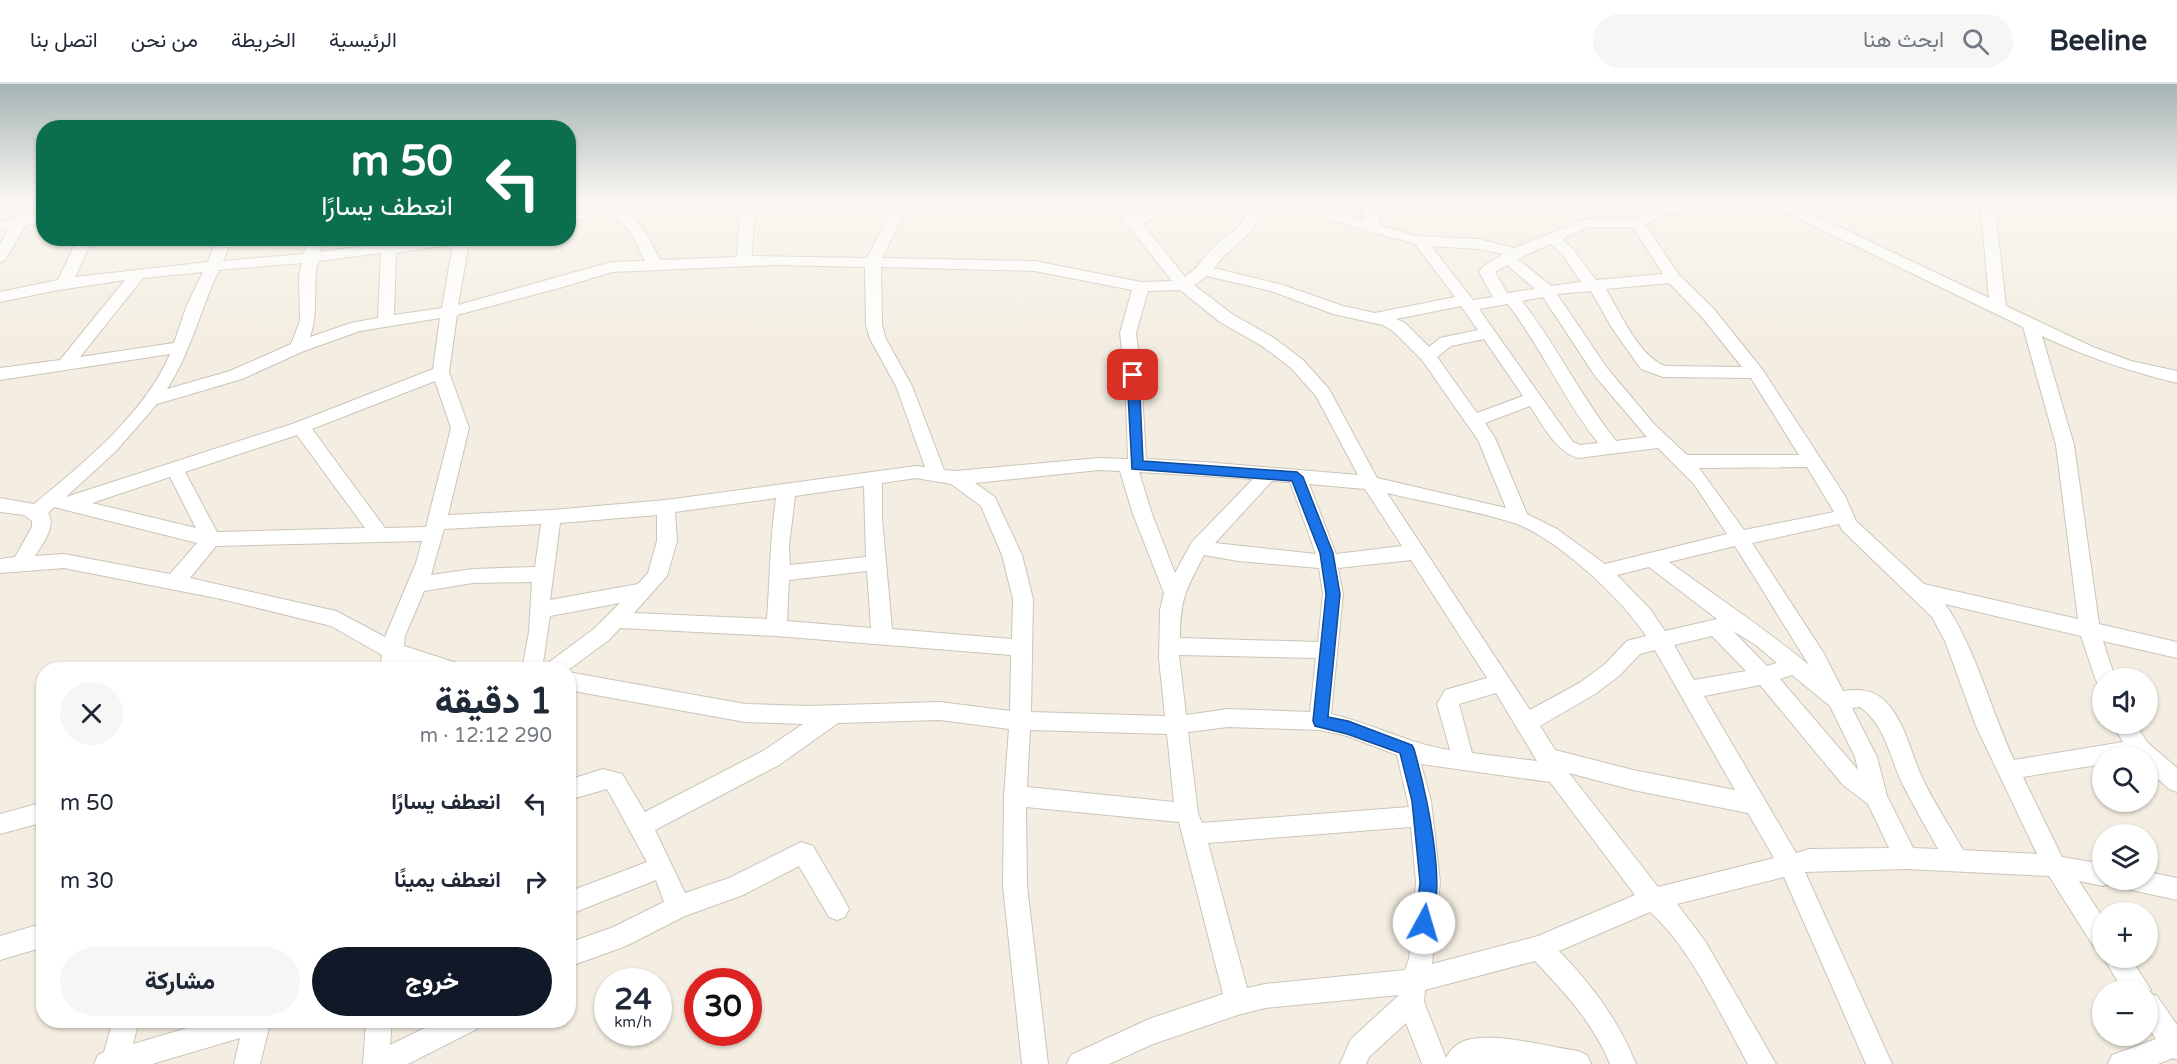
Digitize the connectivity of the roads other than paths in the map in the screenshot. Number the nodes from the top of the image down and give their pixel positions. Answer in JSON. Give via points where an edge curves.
{"nodes":[{"id":1,"x":82,"y":246,"type":"edge"},
{"id":2,"x":222,"y":246,"type":"edge"},
{"id":3,"x":313,"y":246,"type":"edge"},
{"id":4,"x":383,"y":246,"type":"edge"},
{"id":5,"x":389,"y":246,"type":"edge"},
{"id":6,"x":462,"y":246,"type":"edge"},
{"id":7,"x":645,"y":246,"type":"edge"},
{"id":8,"x":745,"y":246,"type":"edge"},
{"id":9,"x":880,"y":246,"type":"edge"},
{"id":10,"x":1151,"y":246,"type":"edge"},
{"id":11,"x":1225,"y":246,"type":"edge"},
{"id":12,"x":1424,"y":246,"type":"edge"},
{"id":13,"x":1484,"y":246,"type":"edge"},
{"id":14,"x":1535,"y":246,"type":"edge"},
{"id":15,"x":1561,"y":246,"type":"edge"},
{"id":16,"x":1652,"y":246,"type":"edge"},
{"id":17,"x":1867,"y":246,"type":"edge"},
{"id":18,"x":1992,"y":246,"type":"edge"},
{"id":19,"x":1512,"y":256,"type":"junction"},
{"id":20,"x":309,"y":259,"type":"junction"},
{"id":21,"x":873,"y":260,"type":"junction"},
{"id":22,"x":744,"y":261,"type":"junction"},
{"id":23,"x":654,"y":264,"type":"junction"},
{"id":24,"x":215,"y":266,"type":"junction"},
{"id":25,"x":1205,"y":270,"type":"junction"},
{"id":26,"x":137,"y":275,"type":"junction"},
{"id":27,"x":1673,"y":278,"type":"junction"},
{"id":28,"x":64,"y":284,"type":"junction"},
{"id":29,"x":1184,"y":285,"type":"junction"},
{"id":30,"x":1593,"y":285,"type":"junction"},
{"id":31,"x":1141,"y":286,"type":"junction"},
{"id":32,"x":1547,"y":291,"type":"junction"},
{"id":33,"x":0,"y":297,"type":"edge"},
{"id":34,"x":1507,"y":298,"type":"junction"},
{"id":35,"x":1467,"y":303,"type":"junction"},
{"id":36,"x":1998,"y":309,"type":"junction"},
{"id":37,"x":449,"y":312,"type":"junction"},
{"id":38,"x":1375,"y":318,"type":"junction"},
{"id":39,"x":386,"y":321,"type":"junction"},
{"id":40,"x":2031,"y":326,"type":"junction"},
{"id":41,"x":1486,"y":333,"type":"junction"},
{"id":42,"x":181,"y":347,"type":"junction"},
{"id":43,"x":298,"y":347,"type":"junction"},
{"id":44,"x":1428,"y":356,"type":"junction"},
{"id":45,"x":65,"y":364,"type":"junction"},
{"id":46,"x":1599,"y":369,"type":"junction"},
{"id":47,"x":441,"y":372,"type":"junction"},
{"id":48,"x":1756,"y":373,"type":"junction"},
{"id":49,"x":0,"y":374,"type":"edge"},
{"id":50,"x":1563,"y":374,"type":"junction"},
{"id":51,"x":2177,"y":377,"type":"edge"},
{"id":52,"x":1533,"y":398,"type":"junction"},
{"id":53,"x":150,"y":400,"type":"junction"},
{"id":54,"x":1474,"y":421,"type":"junction"},
{"id":55,"x":301,"y":427,"type":"junction"},
{"id":56,"x":1663,"y":441,"type":"junction"},
{"id":57,"x":1612,"y":448,"type":"junction"},
{"id":58,"x":1813,"y":461,"type":"junction"},
{"id":59,"x":1684,"y":462,"type":"junction"},
{"id":60,"x":1132,"y":465,"type":"junction"},
{"id":61,"x":175,"y":470,"type":"junction"},
{"id":62,"x":1267,"y":475,"type":"junction"},
{"id":63,"x":946,"y":476,"type":"junction"},
{"id":64,"x":1297,"y":477,"type":"junction"},
{"id":65,"x":873,"y":478,"type":"junction"},
{"id":66,"x":1371,"y":483,"type":"junction"},
{"id":67,"x":786,"y":490,"type":"junction"},
{"id":68,"x":59,"y":502,"type":"junction"},
{"id":69,"x":0,"y":504,"type":"edge"},
{"id":70,"x":666,"y":507,"type":"junction"},
{"id":71,"x":36,"y":512,"type":"junction"},
{"id":72,"x":1845,"y":516,"type":"junction"},
{"id":73,"x":552,"y":517,"type":"junction"},
{"id":74,"x":1520,"y":518,"type":"junction"},
{"id":75,"x":435,"y":528,"type":"junction"},
{"id":76,"x":380,"y":535,"type":"junction"},
{"id":77,"x":211,"y":539,"type":"junction"},
{"id":78,"x":1738,"y":539,"type":"junction"},
{"id":79,"x":1199,"y":547,"type":"junction"},
{"id":80,"x":1417,"y":552,"type":"junction"},
{"id":81,"x":1653,"y":560,"type":"junction"},
{"id":82,"x":1329,"y":562,"type":"junction"},
{"id":83,"x":22,"y":563,"type":"junction"},
{"id":84,"x":876,"y":563,"type":"junction"},
{"id":85,"x":1,"y":570,"type":"edge"},
{"id":86,"x":1602,"y":572,"type":"junction"},
{"id":87,"x":781,"y":573,"type":"junction"},
{"id":88,"x":543,"y":574,"type":"junction"},
{"id":89,"x":175,"y":582,"type":"junction"},
{"id":90,"x":418,"y":584,"type":"junction"},
{"id":91,"x":645,"y":590,"type":"junction"},
{"id":92,"x":1919,"y":591,"type":"junction"},
{"id":93,"x":1174,"y":592,"type":"junction"},
{"id":94,"x":540,"y":610,"type":"junction"},
{"id":95,"x":617,"y":620,"type":"junction"},
{"id":96,"x":1726,"y":625,"type":"junction"},
{"id":97,"x":776,"y":628,"type":"junction"},
{"id":98,"x":2090,"y":631,"type":"junction"},
{"id":99,"x":882,"y":635,"type":"junction"},
{"id":100,"x":1660,"y":640,"type":"junction"},
{"id":101,"x":1169,"y":646,"type":"junction"},
{"id":102,"x":1022,"y":648,"type":"junction"},
{"id":103,"x":1326,"y":650,"type":"junction"},
{"id":104,"x":2177,"y":650,"type":"edge"},
{"id":105,"x":391,"y":660,"type":"edge"},
{"id":106,"x":422,"y":662,"type":"edge"},
{"id":107,"x":533,"y":662,"type":"edge"},
{"id":108,"x":564,"y":662,"type":"edge"},
{"id":109,"x":1795,"y":665,"type":"junction"},
{"id":110,"x":2102,"y":668,"type":"edge"},
{"id":111,"x":1764,"y":677,"type":"junction"},
{"id":112,"x":576,"y":682,"type":"edge"},
{"id":113,"x":1501,"y":683,"type":"junction"},
{"id":114,"x":1689,"y":689,"type":"junction"},
{"id":115,"x":1837,"y":700,"type":"junction"},
{"id":116,"x":836,"y":713,"type":"junction"},
{"id":117,"x":1020,"y":721,"type":"junction"},
{"id":118,"x":1320,"y":721,"type":"junction"},
{"id":119,"x":1527,"y":723,"type":"junction"},
{"id":120,"x":1176,"y":725,"type":"junction"},
{"id":121,"x":1406,"y":749,"type":"junction"},
{"id":122,"x":2092,"y":760,"type":"edge"},
{"id":123,"x":1464,"y":762,"type":"junction"},
{"id":124,"x":1551,"y":765,"type":"junction"},
{"id":125,"x":2158,"y":765,"type":"edge"},
{"id":126,"x":2008,"y":770,"type":"junction"},
{"id":127,"x":2177,"y":782,"type":"edge"},
{"id":128,"x":576,"y":787,"type":"edge"},
{"id":129,"x":1015,"y":796,"type":"junction"},
{"id":130,"x":1876,"y":797,"type":"junction"},
{"id":131,"x":1755,"y":804,"type":"junction"},
{"id":132,"x":36,"y":814,"type":"edge"},
{"id":133,"x":1422,"y":816,"type":"junction"},
{"id":134,"x":0,"y":824,"type":"edge"},
{"id":135,"x":1190,"y":824,"type":"junction"},
{"id":136,"x":641,"y":826,"type":"junction"},
{"id":137,"x":1906,"y":858,"type":"junction"},
{"id":138,"x":1957,"y":862,"type":"junction"},
{"id":139,"x":1791,"y":866,"type":"junction"},
{"id":140,"x":2055,"y":866,"type":"junction"},
{"id":141,"x":662,"y":867,"type":"junction"},
{"id":142,"x":2092,"y":873,"type":"edge"},
{"id":143,"x":2158,"y":885,"type":"edge"},
{"id":144,"x":2177,"y":889,"type":"edge"},
{"id":145,"x":1653,"y":898,"type":"junction"},
{"id":146,"x":576,"y":901,"type":"edge"},
{"id":147,"x":678,"y":907,"type":"junction"},
{"id":148,"x":837,"y":909,"type":"dead end"},
{"id":149,"x":2092,"y":922,"type":"edge"},
{"id":150,"x":36,"y":937,"type":"edge"},
{"id":151,"x":0,"y":948,"type":"edge"},
{"id":152,"x":1539,"y":948,"type":"junction"},
{"id":153,"x":576,"y":952,"type":"edge"},
{"id":154,"x":1412,"y":992,"type":"junction"},
{"id":155,"x":1238,"y":1002,"type":"junction"},
{"id":156,"x":2158,"y":1020,"type":"edge"},
{"id":157,"x":123,"y":1028,"type":"edge"},
{"id":158,"x":230,"y":1028,"type":"edge"},
{"id":159,"x":255,"y":1028,"type":"edge"},
{"id":160,"x":379,"y":1028,"type":"edge"},
{"id":161,"x":452,"y":1028,"type":"edge"},
{"id":162,"x":2176,"y":1046,"type":"edge"},
{"id":163,"x":111,"y":1063,"type":"edge"},
{"id":164,"x":247,"y":1064,"type":"edge"},
{"id":165,"x":378,"y":1064,"type":"edge"},
{"id":166,"x":1035,"y":1064,"type":"edge"},
{"id":167,"x":1080,"y":1064,"type":"edge"},
{"id":168,"x":1353,"y":1064,"type":"edge"},
{"id":169,"x":1435,"y":1064,"type":"edge"},
{"id":170,"x":1456,"y":1064,"type":"edge"},
{"id":171,"x":1578,"y":1064,"type":"edge"},
{"id":172,"x":1623,"y":1064,"type":"edge"},
{"id":173,"x":1763,"y":1064,"type":"edge"},
{"id":174,"x":1879,"y":1064,"type":"edge"},
{"id":175,"x":2121,"y":1064,"type":"edge"}],
"edges":[{"from":1,"to":28,"type":"street"},
{"from":2,"to":24,"type":"street"},
{"from":3,"to":20,"type":"street"},
{"from":4,"to":20,"type":"street"},
{"from":5,"to":39,"type":"street"},
{"from":6,"to":37,"type":"street"},
{"from":7,"to":23,"type":"street"},
{"from":8,"to":22,"type":"street"},
{"from":9,"to":21,"type":"street"},
{"from":10,"to":29,"type":"street"},
{"from":11,"to":25,"type":"street"},
{"from":12,"to":35,"type":"street"},
{"from":13,"to":19,"type":"street"},
{"from":14,"to":19,"type":"street"},
{"from":15,"to":30,"type":"street"},
{"from":16,"to":27,"type":"street"},
{"from":17,"to":36,"type":"street"},
{"from":18,"to":36,"type":"street"},
{"from":19,"to":32,"type":"street"},
{"from":19,"to":34,"type":"street","via":[[1487,271]]},
{"from":20,"to":24,"type":"street"},
{"from":20,"to":43,"type":"street","via":[[308,321]]},
{"from":21,"to":22,"type":"street"},
{"from":21,"to":31,"type":"street","via":[[1035,266]]},
{"from":21,"to":63,"type":"street","via":[[874,325]]},
{"from":22,"to":23,"type":"street"},
{"from":23,"to":37,"type":"street","via":[[611,267]]},
{"from":24,"to":26,"type":"street"},
{"from":24,"to":42,"type":"street"},
{"from":25,"to":29,"type":"street"},
{"from":25,"to":38,"type":"street"},
{"from":26,"to":28,"type":"street"},
{"from":26,"to":45,"type":"street"},
{"from":27,"to":30,"type":"street"},
{"from":27,"to":48,"type":"street","via":[[1707,312]]},
{"from":28,"to":33,"type":"street"},
{"from":29,"to":31,"type":"street"},
{"from":29,"to":66,"type":"street","via":[[1297,364],[1323,393]]},
{"from":30,"to":32,"type":"street"},
{"from":30,"to":48,"type":"street","via":[[1652,368]]},
{"from":31,"to":60,"type":"street","via":[[1128,333],[1133,375]]},
{"from":32,"to":34,"type":"street"},
{"from":32,"to":46,"type":"street"},
{"from":34,"to":35,"type":"street"},
{"from":34,"to":50,"type":"street","via":[[1530,322]]},
{"from":35,"to":38,"type":"street"},
{"from":35,"to":41,"type":"street"},
{"from":36,"to":40,"type":"street"},
{"from":37,"to":39,"type":"street"},
{"from":37,"to":47,"type":"street"},
{"from":38,"to":44,"type":"street","via":[[1399,327]]},
{"from":39,"to":43,"type":"street","via":[[327,335]]},
{"from":40,"to":51,"type":"street","via":[[2086,351]]},
{"from":40,"to":98,"type":"street","via":[[2065,445]]},
{"from":41,"to":44,"type":"street","via":[[1446,342]]},
{"from":41,"to":52,"type":"street"},
{"from":42,"to":45,"type":"street"},
{"from":42,"to":53,"type":"street","via":[[172,369]]},
{"from":43,"to":53,"type":"street","via":[[236,375]]},
{"from":44,"to":54,"type":"street"},
{"from":45,"to":49,"type":"street"},
{"from":46,"to":50,"type":"street"},
{"from":46,"to":56,"type":"street"},
{"from":47,"to":55,"type":"street"},
{"from":47,"to":75,"type":"street","via":[[460,428]]},
{"from":48,"to":58,"type":"street"},
{"from":50,"to":57,"type":"street","via":[[1585,414]]},
{"from":52,"to":54,"type":"street"},
{"from":52,"to":57,"type":"street","via":[[1573,450]]},
{"from":53,"to":68,"type":"street"},
{"from":54,"to":74,"type":"street"},
{"from":55,"to":61,"type":"street"},
{"from":55,"to":76,"type":"street"},
{"from":56,"to":57,"type":"street"},
{"from":56,"to":59,"type":"street"},
{"from":58,"to":59,"type":"street"},
{"from":58,"to":72,"type":"street"},
{"from":59,"to":78,"type":"street","via":[[1700,479]]},
{"from":60,"to":62,"type":"street"},
{"from":60,"to":63,"type":"street"},
{"from":60,"to":93,"type":"street","via":[[1145,527]]},
{"from":61,"to":68,"type":"street"},
{"from":61,"to":77,"type":"street"},
{"from":62,"to":64,"type":"street"},
{"from":62,"to":79,"type":"street"},
{"from":63,"to":65,"type":"street","via":[[916,472]]},
{"from":63,"to":102,"type":"street","via":[[988,502],[1012,555],[1023,599]]},
{"from":64,"to":66,"type":"street"},
{"from":64,"to":82,"type":"street"},
{"from":65,"to":67,"type":"street"},
{"from":65,"to":84,"type":"street"},
{"from":66,"to":74,"type":"street"},
{"from":66,"to":80,"type":"street"},
{"from":67,"to":70,"type":"street"},
{"from":67,"to":87,"type":"street","via":[[779,546]]},
{"from":68,"to":71,"type":"street"},
{"from":68,"to":77,"type":"street"},
{"from":69,"to":71,"type":"street"},
{"from":70,"to":73,"type":"street"},
{"from":70,"to":91,"type":"street","via":[[667,541],[657,576]]},
{"from":71,"to":83,"type":"street","via":[[42,518],[42,527]]},
{"from":72,"to":78,"type":"street"},
{"from":72,"to":92,"type":"street","via":[[1849,525]]},
{"from":73,"to":75,"type":"street"},
{"from":73,"to":88,"type":"street"},
{"from":74,"to":86,"type":"street","via":[[1550,534]]},
{"from":75,"to":76,"type":"street"},
{"from":75,"to":90,"type":"street"},
{"from":76,"to":77,"type":"street"},
{"from":77,"to":89,"type":"street"},
{"from":78,"to":81,"type":"street"},
{"from":78,"to":115,"type":"street","via":[[1810,649]]},
{"from":79,"to":82,"type":"street"},
{"from":79,"to":93,"type":"street"},
{"from":80,"to":82,"type":"street"},
{"from":80,"to":113,"type":"street"},
{"from":81,"to":86,"type":"street"},
{"from":81,"to":96,"type":"street"},
{"from":82,"to":103,"type":"street","via":[[1333,594]]},
{"from":83,"to":85,"type":"street"},
{"from":83,"to":89,"type":"street","via":[[64,561]]},
{"from":84,"to":87,"type":"street"},
{"from":84,"to":99,"type":"street"},
{"from":86,"to":100,"type":"street","via":[[1643,615]]},
{"from":87,"to":97,"type":"street"},
{"from":88,"to":90,"type":"street","via":[[473,576]]},
{"from":88,"to":94,"type":"street"},
{"from":89,"to":105,"type":"street","via":[[336,619]]},
{"from":90,"to":105,"type":"street","via":[[395,636]]},
{"from":91,"to":94,"type":"street"},
{"from":91,"to":95,"type":"street"},
{"from":92,"to":98,"type":"street","via":[[2027,613]]},
{"from":92,"to":126,"type":"street","via":[[1939,611],[1955,640]]},
{"from":93,"to":101,"type":"street"},
{"from":94,"to":107,"type":"street"},
{"from":95,"to":97,"type":"street"},
{"from":95,"to":108,"type":"street"},
{"from":96,"to":100,"type":"street"},
{"from":96,"to":109,"type":"street","via":[[1763,639]]},
{"from":96,"to":111,"type":"street"},
{"from":97,"to":99,"type":"street"},
{"from":98,"to":104,"type":"street"},
{"from":98,"to":110,"type":"street"},
{"from":99,"to":102,"type":"street"},
{"from":100,"to":114,"type":"street"},
{"from":100,"to":119,"type":"street","via":[[1634,647],[1588,688]]},
{"from":101,"to":103,"type":"street"},
{"from":101,"to":120,"type":"street"},
{"from":102,"to":117,"type":"street"},
{"from":103,"to":118,"type":"street"},
{"from":105,"to":106,"type":"street"},
{"from":109,"to":111,"type":"street"},
{"from":109,"to":115,"type":"street"},
{"from":111,"to":114,"type":"street"},
{"from":111,"to":130,"type":"street","via":[[1851,778]]},
{"from":112,"to":116,"type":"street","via":[[744,712]]},
{"from":113,"to":119,"type":"street"},
{"from":113,"to":123,"type":"street","via":[[1452,696],[1448,704]]},
{"from":114,"to":131,"type":"street"},
{"from":115,"to":130,"type":"street","via":[[1866,757]]},
{"from":115,"to":138,"type":"street","via":[[1864,698],[1878,708],[1891,726],[1911,778]]},
{"from":116,"to":117,"type":"street","via":[[940,711]]},
{"from":116,"to":136,"type":"street","via":[[771,758]]},
{"from":117,"to":120,"type":"street"},
{"from":117,"to":129,"type":"street"},
{"from":118,"to":120,"type":"street","via":[[1228,718]]},
{"from":118,"to":121,"type":"street"},
{"from":119,"to":124,"type":"street"},
{"from":120,"to":135,"type":"street"},
{"from":121,"to":123,"type":"street"},
{"from":121,"to":133,"type":"street"},
{"from":122,"to":126,"type":"street"},
{"from":123,"to":124,"type":"street"},
{"from":124,"to":131,"type":"street"},
{"from":124,"to":145,"type":"street"},
{"from":125,"to":127,"type":"street"},
{"from":126,"to":140,"type":"street"},
{"from":128,"to":136,"type":"street","via":[[603,779],[614,781]]},
{"from":129,"to":135,"type":"street"},
{"from":129,"to":166,"type":"street","via":[[1015,885]]},
{"from":130,"to":137,"type":"street"},
{"from":131,"to":139,"type":"street"},
{"from":132,"to":134,"type":"street"},
{"from":133,"to":135,"type":"street"},
{"from":133,"to":154,"type":"street","via":[[1428,882],[1421,959]]},
{"from":135,"to":155,"type":"street"},
{"from":136,"to":141,"type":"street"},
{"from":137,"to":138,"type":"street"},
{"from":137,"to":139,"type":"street","via":[[1836,858]]},
{"from":138,"to":140,"type":"street"},
{"from":139,"to":145,"type":"street"},
{"from":139,"to":174,"type":"street"},
{"from":140,"to":142,"type":"street"},
{"from":140,"to":149,"type":"street"},
{"from":141,"to":146,"type":"street"},
{"from":141,"to":147,"type":"street"},
{"from":143,"to":144,"type":"street"},
{"from":145,"to":152,"type":"street"},
{"from":145,"to":173,"type":"street","via":[[1696,949]]},
{"from":147,"to":148,"type":"street","via":[[735,886],[801,853]]},
{"from":147,"to":153,"type":"street","via":[[617,938]]},
{"from":150,"to":151,"type":"street"},
{"from":152,"to":154,"type":"street"},
{"from":152,"to":172,"type":"street","via":[[1586,996]]},
{"from":154,"to":155,"type":"street","via":[[1265,996]]},
{"from":154,"to":168,"type":"street","via":[[1360,1048]]},
{"from":154,"to":169,"type":"street"},
{"from":155,"to":167,"type":"street","via":[[1149,1032]]},
{"from":156,"to":162,"type":"street"},
{"from":157,"to":163,"type":"street"},
{"from":158,"to":163,"type":"street"},
{"from":159,"to":164,"type":"street"},
{"from":160,"to":165,"type":"street"},
{"from":161,"to":165,"type":"street"},
{"from":162,"to":175,"type":"street"},
{"from":170,"to":171,"type":"street","via":[[1470,1052]]}]}
